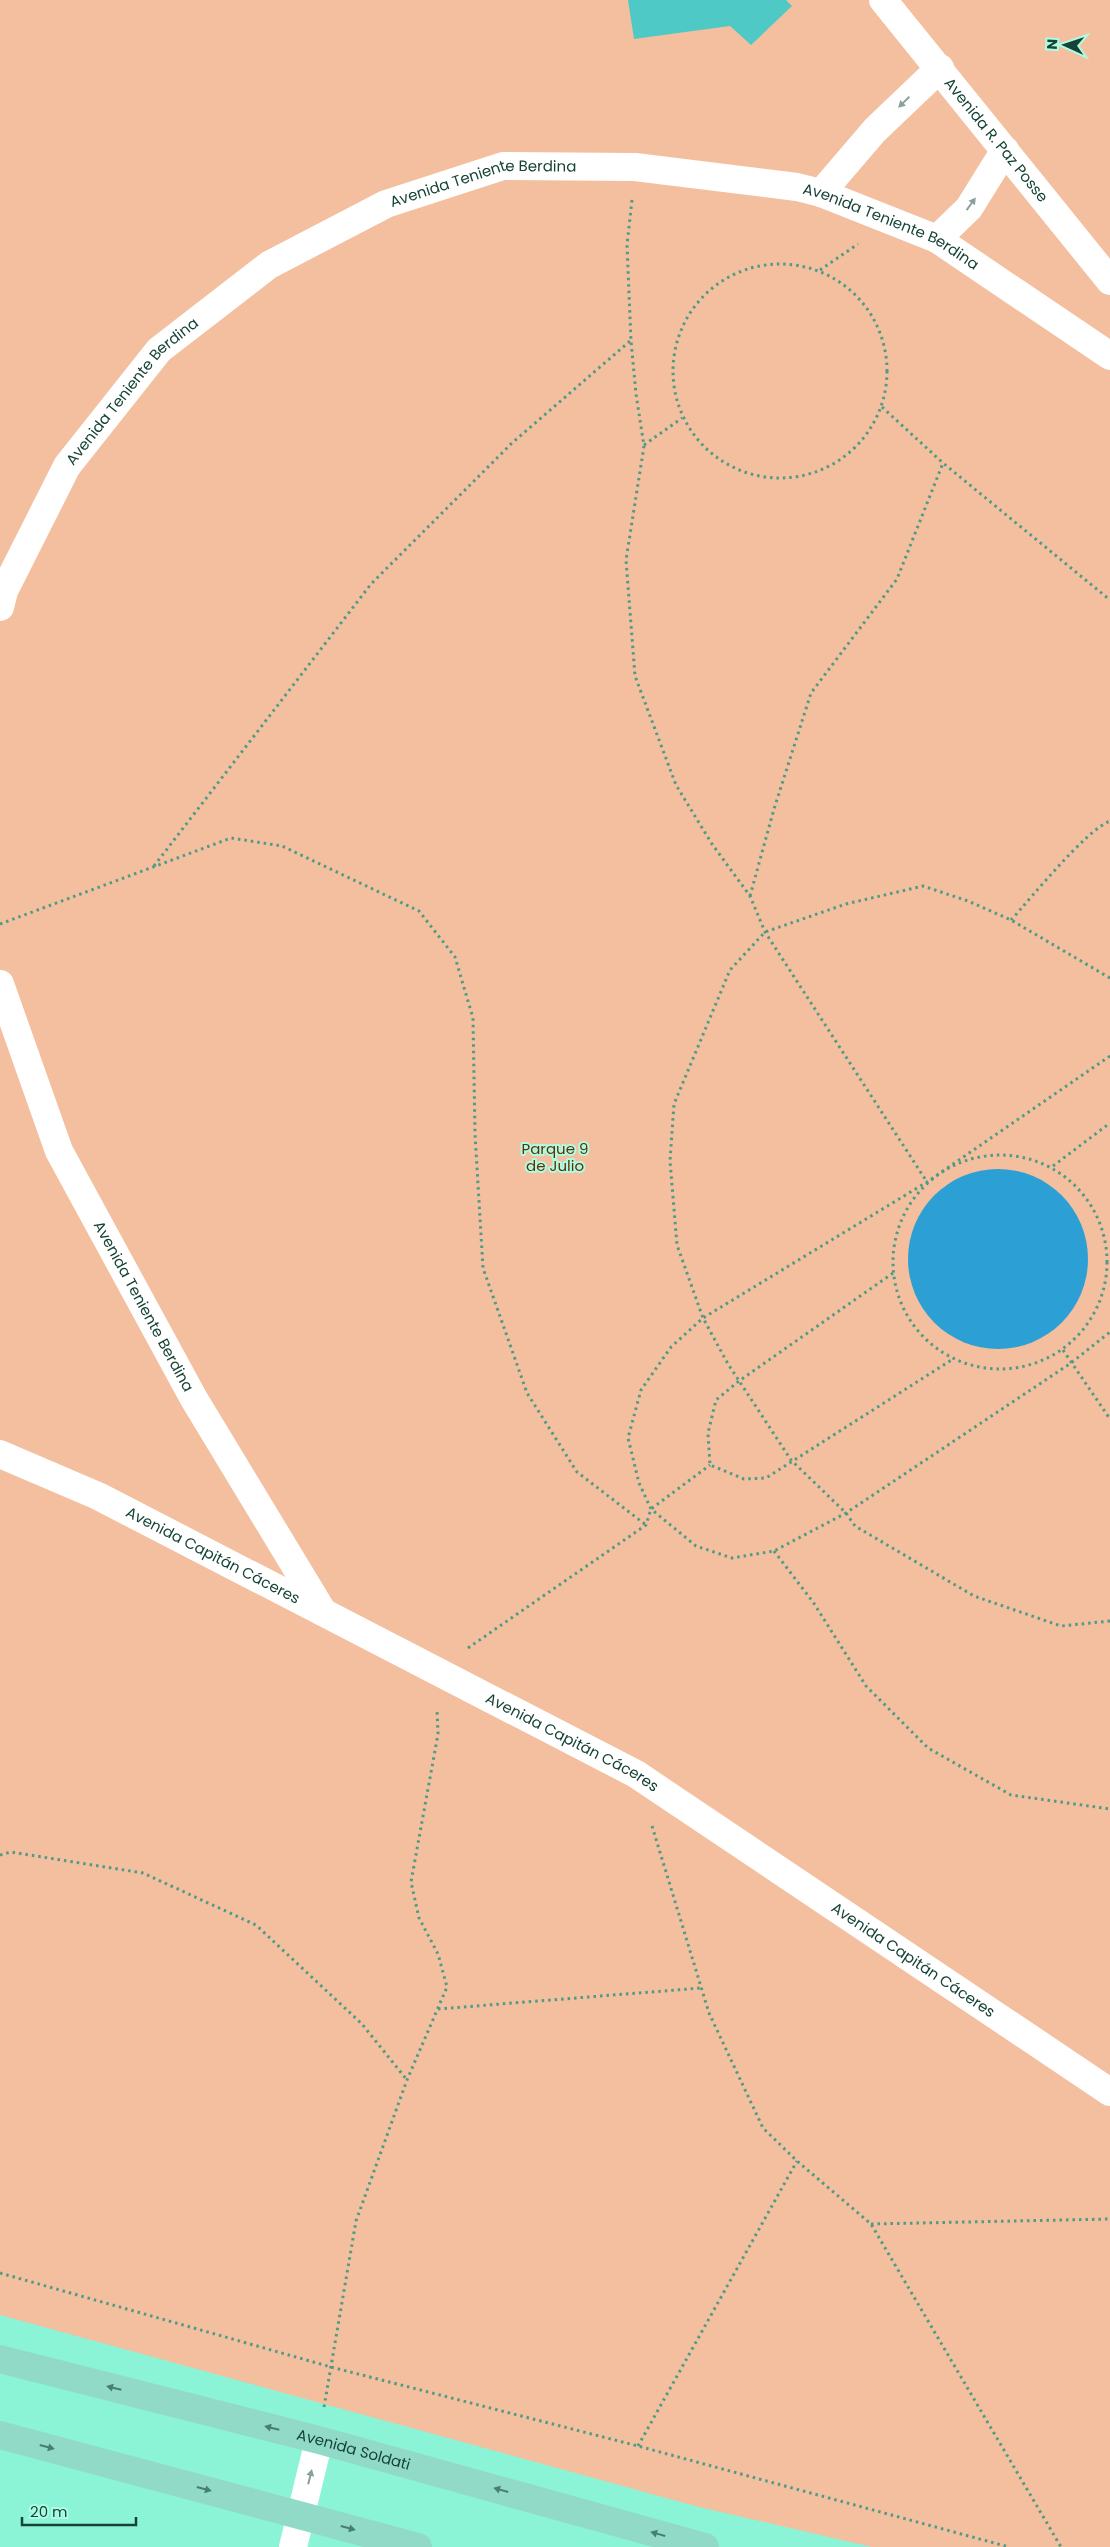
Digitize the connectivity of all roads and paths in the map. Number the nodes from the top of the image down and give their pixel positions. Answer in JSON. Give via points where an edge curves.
{"nodes":[{"id":1,"x":883,"y":0,"type":"edge"},
{"id":2,"x":940,"y":68,"type":"junction"},
{"id":3,"x":1005,"y":150,"type":"junction"},
{"id":4,"x":635,"y":167,"type":"junction"},
{"id":5,"x":821,"y":193,"type":"junction"},
{"id":6,"x":937,"y":239,"type":"junction"},
{"id":7,"x":1110,"y":281,"type":"edge"},
{"id":8,"x":631,"y":340,"type":"junction"},
{"id":9,"x":1110,"y":356,"type":"edge"},
{"id":10,"x":882,"y":407,"type":"junction"},
{"id":11,"x":682,"y":418,"type":"junction"},
{"id":12,"x":644,"y":446,"type":"junction"},
{"id":13,"x":944,"y":463,"type":"junction"},
{"id":14,"x":1110,"y":600,"type":"edge"},
{"id":15,"x":0,"y":607,"type":"edge"},
{"id":16,"x":1110,"y":822,"type":"edge"},
{"id":17,"x":154,"y":866,"type":"junction"},
{"id":18,"x":750,"y":896,"type":"junction"},
{"id":19,"x":1011,"y":920,"type":"junction"},
{"id":20,"x":0,"y":924,"type":"edge"},
{"id":21,"x":765,"y":932,"type":"junction"},
{"id":22,"x":1110,"y":978,"type":"edge"},
{"id":23,"x":0,"y":984,"type":"edge"},
{"id":24,"x":1110,"y":1056,"type":"edge"},
{"id":25,"x":1110,"y":1122,"type":"edge"},
{"id":26,"x":1053,"y":1166,"type":"junction"},
{"id":27,"x":927,"y":1182,"type":"junction"},
{"id":28,"x":1110,"y":1233,"type":"edge"},
{"id":29,"x":1104,"y":1237,"type":"junction"},
{"id":30,"x":893,"y":1273,"type":"junction"},
{"id":31,"x":703,"y":1318,"type":"junction"},
{"id":32,"x":1110,"y":1332,"type":"edge"},
{"id":33,"x":1063,"y":1350,"type":"junction"},
{"id":34,"x":952,"y":1359,"type":"junction"},
{"id":35,"x":1071,"y":1363,"type":"junction"},
{"id":36,"x":739,"y":1381,"type":"junction"},
{"id":37,"x":1110,"y":1419,"type":"edge"},
{"id":38,"x":0,"y":1454,"type":"edge"},
{"id":39,"x":791,"y":1460,"type":"junction"},
{"id":40,"x":710,"y":1465,"type":"junction"},
{"id":41,"x":651,"y":1509,"type":"junction"},
{"id":42,"x":846,"y":1513,"type":"junction"},
{"id":43,"x":646,"y":1525,"type":"junction"},
{"id":44,"x":774,"y":1551,"type":"junction"},
{"id":45,"x":323,"y":1612,"type":"junction"},
{"id":46,"x":1110,"y":1621,"type":"edge"},
{"id":47,"x":435,"y":1670,"type":"junction"},
{"id":48,"x":636,"y":1774,"type":"junction"},
{"id":49,"x":1110,"y":1809,"type":"edge"},
{"id":50,"x":0,"y":1855,"type":"edge"},
{"id":51,"x":701,"y":1988,"type":"junction"},
{"id":52,"x":437,"y":2009,"type":"junction"},
{"id":53,"x":407,"y":2080,"type":"junction"},
{"id":54,"x":1110,"y":2092,"type":"edge"},
{"id":55,"x":797,"y":2161,"type":"junction"},
{"id":56,"x":1110,"y":2219,"type":"edge"},
{"id":57,"x":871,"y":2224,"type":"junction"},
{"id":58,"x":0,"y":2273,"type":"edge"},
{"id":59,"x":0,"y":2359,"type":"edge"},
{"id":60,"x":331,"y":2367,"type":"junction"},
{"id":61,"x":0,"y":2435,"type":"edge"},
{"id":62,"x":319,"y":2440,"type":"junction"},
{"id":63,"x":638,"y":2446,"type":"junction"},
{"id":64,"x":301,"y":2515,"type":"junction"},
{"id":65,"x":293,"y":2547,"type":"edge"},
{"id":66,"x":418,"y":2547,"type":"edge"},
{"id":67,"x":705,"y":2547,"type":"edge"},
{"id":68,"x":1009,"y":2547,"type":"edge"},
{"id":69,"x":1061,"y":2547,"type":"edge"}],
"edges":[{"from":1,"to":2,"type":"street","name":"Avenida R. Paz Posse"},
{"from":2,"to":3,"type":"street","name":"Avenida R. Paz Posse"},
{"from":2,"to":5,"type":"street","one_way":true,"via":[[875,130]]},
{"from":6,"to":3,"type":"street","one_way":true,"via":[[970,208]]},
{"from":3,"to":7,"type":"street","name":"Avenida R. Paz Posse"},
{"from":4,"to":5,"type":"street","name":"Avenida Teniente Berdina","via":[[797,187]]},
{"from":4,"to":8,"type":"path","via":[[627,246]]},
{"from":4,"to":15,"type":"street","name":"Avenida Teniente Berdina","via":[[503,166],[386,204],[269,264],[159,350],[85,442],[67,466],[4,591]]},
{"from":5,"to":6,"type":"street","name":"Avenida Teniente Berdina"},
{"from":6,"to":9,"type":"street","name":"Avenida Teniente Berdina"},
{"from":8,"to":12,"type":"path"},
{"from":8,"to":17,"type":"path","via":[[512,443],[371,584]]},
{"from":10,"to":11,"type":"path","via":[[866,436],[843,458],[815,473],[785,479],[753,476],[724,464],[700,444]]},
{"from":10,"to":11,"type":"path","via":[[888,375],[884,342],[870,312],[848,287],[820,270],[784,263],[747,268],[714,284],[690,311],[675,345],[672,382]]},
{"from":10,"to":13,"type":"path"},
{"from":11,"to":12,"type":"path"},
{"from":12,"to":18,"type":"path","via":[[626,560],[635,676],[676,785],[712,844]]},
{"from":13,"to":14,"type":"path"},
{"from":13,"to":18,"type":"path","via":[[897,579],[811,692]]},
{"from":16,"to":19,"type":"path","via":[[1101,825],[1073,852]]},
{"from":17,"to":20,"type":"path"},
{"from":17,"to":43,"type":"path","via":[[230,838],[282,846],[419,911],[455,957],[473,1018],[475,1134],[483,1268],[527,1393],[577,1472]]},
{"from":18,"to":21,"type":"path"},
{"from":19,"to":21,"type":"path","via":[[923,886],[846,904]]},
{"from":19,"to":22,"type":"path"},
{"from":21,"to":27,"type":"path"},
{"from":21,"to":31,"type":"path","via":[[730,970],[674,1104],[670,1161],[677,1245]]},
{"from":23,"to":45,"type":"street","name":"Avenida Teniente Berdina","via":[[59,1151],[194,1399]]},
{"from":24,"to":27,"type":"path"},
{"from":25,"to":26,"type":"path"},
{"from":26,"to":27,"type":"path","via":[[1019,1154],[981,1155],[962,1160]]},
{"from":26,"to":29,"type":"path","via":[[1076,1184]]},
{"from":27,"to":30,"type":"path","via":[[904,1214],[896,1235]]},
{"from":27,"to":31,"type":"path"},
{"from":28,"to":29,"type":"path"},
{"from":29,"to":33,"type":"path","via":[[1105,1288],[1084,1330]]},
{"from":30,"to":34,"type":"path","via":[[909,1320],[922,1336]]},
{"from":30,"to":36,"type":"path"},
{"from":31,"to":36,"type":"path"},
{"from":31,"to":41,"type":"path","via":[[671,1347],[641,1390],[628,1438],[639,1483]]},
{"from":32,"to":35,"type":"path"},
{"from":33,"to":34,"type":"path","via":[[1046,1360],[1010,1370],[988,1370]]},
{"from":33,"to":35,"type":"path"},
{"from":34,"to":39,"type":"path"},
{"from":35,"to":37,"type":"path"},
{"from":35,"to":42,"type":"path"},
{"from":36,"to":39,"type":"path"},
{"from":36,"to":40,"type":"path","via":[[716,1400],[708,1433]]},
{"from":38,"to":45,"type":"street","name":"Avenida Capitán Cáceres","via":[[98,1496]]},
{"from":39,"to":40,"type":"path","via":[[766,1478],[744,1479]]},
{"from":39,"to":42,"type":"path"},
{"from":40,"to":41,"type":"path"},
{"from":41,"to":43,"type":"path"},
{"from":41,"to":44,"type":"path","via":[[696,1546],[732,1558]]},
{"from":42,"to":44,"type":"path"},
{"from":42,"to":46,"type":"path","via":[[855,1526],[974,1596],[1061,1626]]},
{"from":43,"to":47,"type":"path"},
{"from":44,"to":49,"type":"path","via":[[813,1602],[866,1686],[928,1748],[1012,1795]]},
{"from":45,"to":47,"type":"street","name":"Avenida Capitán Cáceres"},
{"from":47,"to":48,"type":"street","name":"Avenida Capitán Cáceres"},
{"from":47,"to":52,"type":"path","via":[[438,1734],[410,1882],[419,1918],[438,1954],[446,1987]]},
{"from":48,"to":51,"type":"path"},
{"from":48,"to":54,"type":"street","name":"Avenida Capitán Cáceres"},
{"from":50,"to":53,"type":"path","via":[[11,1852],[143,1873],[256,1925],[362,2024]]},
{"from":51,"to":52,"type":"path"},
{"from":51,"to":55,"type":"path","via":[[709,2013],[763,2128]]},
{"from":52,"to":53,"type":"path"},
{"from":53,"to":60,"type":"path","via":[[356,2221]]},
{"from":55,"to":57,"type":"path"},
{"from":55,"to":63,"type":"path"},
{"from":56,"to":57,"type":"path"},
{"from":57,"to":69,"type":"path"},
{"from":58,"to":60,"type":"path"},
{"from":62,"to":59,"type":"main road","name":"Avenida Soldati","one_way":true},
{"from":60,"to":62,"type":"path"},
{"from":60,"to":63,"type":"path"},
{"from":61,"to":64,"type":"main road","one_way":true},
{"from":64,"to":62,"type":"street","one_way":true},
{"from":67,"to":62,"type":"main road","name":"Avenida Soldati","one_way":true},
{"from":63,"to":68,"type":"path"},
{"from":64,"to":65,"type":"street"},
{"from":64,"to":66,"type":"main road","one_way":true}]}
